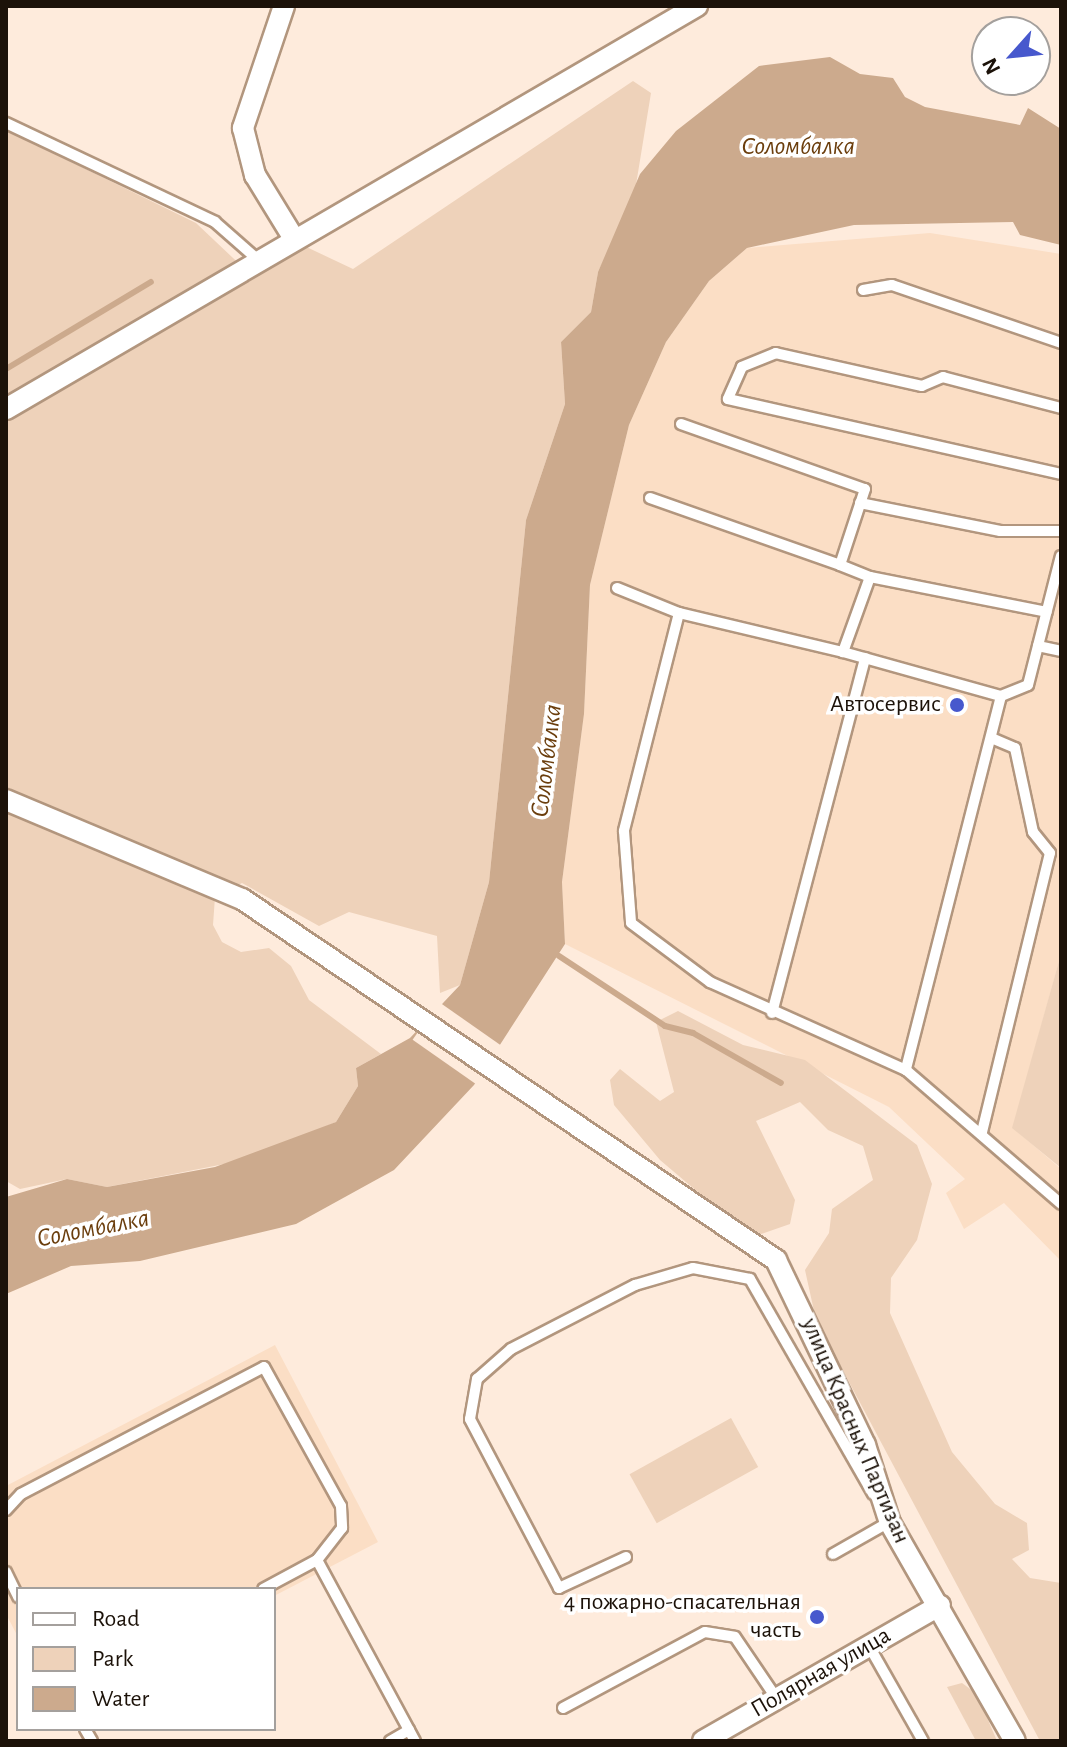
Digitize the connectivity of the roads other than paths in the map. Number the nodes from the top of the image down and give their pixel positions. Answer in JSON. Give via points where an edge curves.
{"nodes":[{"id":1,"x":284,"y":6,"type":"edge"},
{"id":2,"x":697,"y":6,"type":"edge"},
{"id":3,"x":6,"y":123,"type":"edge"},
{"id":4,"x":293,"y":237,"type":"junction"},
{"id":5,"x":257,"y":259,"type":"junction"},
{"id":6,"x":863,"y":290,"type":"dead end"},
{"id":7,"x":1061,"y":343,"type":"edge"},
{"id":8,"x":1061,"y":408,"type":"edge"},
{"id":9,"x":6,"y":409,"type":"edge"},
{"id":10,"x":681,"y":424,"type":"dead end"},
{"id":11,"x":1061,"y":474,"type":"edge"},
{"id":12,"x":650,"y":498,"type":"dead end"},
{"id":13,"x":860,"y":503,"type":"junction"},
{"id":14,"x":1061,"y":531,"type":"edge"},
{"id":15,"x":1061,"y":556,"type":"edge"},
{"id":16,"x":840,"y":565,"type":"junction"},
{"id":17,"x":870,"y":577,"type":"junction"},
{"id":18,"x":1058,"y":578,"type":"edge"},
{"id":19,"x":617,"y":588,"type":"dead end"},
{"id":20,"x":1047,"y":612,"type":"junction"},
{"id":21,"x":679,"y":613,"type":"junction"},
{"id":22,"x":1038,"y":646,"type":"junction"},
{"id":23,"x":1061,"y":651,"type":"edge"},
{"id":24,"x":843,"y":652,"type":"junction"},
{"id":25,"x":865,"y":658,"type":"junction"},
{"id":26,"x":1001,"y":696,"type":"junction"},
{"id":27,"x":991,"y":738,"type":"junction"},
{"id":28,"x":6,"y":800,"type":"edge"},
{"id":29,"x":772,"y":1013,"type":"junction"},
{"id":30,"x":906,"y":1070,"type":"junction"},
{"id":31,"x":982,"y":1132,"type":"junction"},
{"id":32,"x":1061,"y":1204,"type":"edge"},
{"id":33,"x":6,"y":1510,"type":"edge"},
{"id":34,"x":890,"y":1523,"type":"junction"},
{"id":35,"x":833,"y":1554,"type":"dead end"},
{"id":36,"x":626,"y":1557,"type":"dead end"},
{"id":37,"x":317,"y":1560,"type":"junction"},
{"id":38,"x":6,"y":1572,"type":"edge"},
{"id":39,"x":267,"y":1587,"type":"edge"},
{"id":40,"x":16,"y":1593,"type":"edge"},
{"id":41,"x":940,"y":1605,"type":"junction"},
{"id":42,"x":869,"y":1646,"type":"junction"},
{"id":43,"x":777,"y":1699,"type":"junction"},
{"id":44,"x":563,"y":1708,"type":"dead end"},
{"id":45,"x":409,"y":1730,"type":"junction"},
{"id":46,"x":390,"y":1741,"type":"edge"},
{"id":47,"x":415,"y":1741,"type":"edge"},
{"id":48,"x":703,"y":1741,"type":"edge"},
{"id":49,"x":923,"y":1741,"type":"edge"},
{"id":50,"x":1015,"y":1741,"type":"edge"}],
"edges":[{"from":1,"to":4,"type":"street","via":[[243,128],[255,175]]},
{"from":2,"to":4,"type":"street"},
{"from":3,"to":5,"type":"lane","via":[[215,222]]},
{"from":4,"to":5,"type":"street"},
{"from":5,"to":9,"type":"street"},
{"from":6,"to":7,"type":"lane","via":[[892,285]]},
{"from":8,"to":11,"type":"lane","via":[[943,377],[922,386],[776,353],[742,367],[728,399]]},
{"from":10,"to":13,"type":"lane","via":[[865,489]]},
{"from":12,"to":16,"type":"lane"},
{"from":13,"to":14,"type":"lane","via":[[1000,531]]},
{"from":13,"to":16,"type":"lane"},
{"from":15,"to":18,"type":"lane"},
{"from":16,"to":17,"type":"lane"},
{"from":17,"to":20,"type":"lane"},
{"from":17,"to":24,"type":"lane"},
{"from":18,"to":20,"type":"lane"},
{"from":19,"to":21,"type":"lane"},
{"from":20,"to":22,"type":"lane"},
{"from":21,"to":24,"type":"lane"},
{"from":21,"to":29,"type":"lane","via":[[624,831],[631,923],[710,982]]},
{"from":22,"to":23,"type":"lane"},
{"from":22,"to":26,"type":"lane","via":[[1028,685]]},
{"from":24,"to":25,"type":"lane"},
{"from":25,"to":26,"type":"lane"},
{"from":25,"to":29,"type":"lane"},
{"from":26,"to":27,"type":"lane"},
{"from":27,"to":30,"type":"lane"},
{"from":27,"to":31,"type":"lane","via":[[1015,748],[1033,832],[1050,853]]},
{"from":28,"to":34,"type":"street","name":"улица Красных Партизан","via":[[242,899],[776,1260],[865,1445]]},
{"from":29,"to":30,"type":"lane"},
{"from":30,"to":31,"type":"lane"},
{"from":31,"to":32,"type":"lane"},
{"from":33,"to":37,"type":"lane","via":[[21,1494],[264,1367],[341,1506],[342,1528]]},
{"from":34,"to":35,"type":"lane"},
{"from":34,"to":36,"type":"lane","via":[[750,1279],[693,1268],[622,1292],[511,1349],[477,1379],[470,1419],[559,1588]]},
{"from":34,"to":41,"type":"street","name":"улица Красных Партизан"},
{"from":37,"to":39,"type":"lane"},
{"from":37,"to":45,"type":"lane"},
{"from":38,"to":40,"type":"lane"},
{"from":41,"to":42,"type":"street","name":"Полярная улица"},
{"from":41,"to":50,"type":"street","name":"улица Красных Партизан"},
{"from":42,"to":43,"type":"street","name":"Полярная улица"},
{"from":42,"to":49,"type":"lane"},
{"from":43,"to":44,"type":"lane","via":[[735,1637],[705,1632]]},
{"from":43,"to":48,"type":"street","name":"Полярная улица"},
{"from":45,"to":46,"type":"lane"},
{"from":45,"to":47,"type":"lane"}]}
